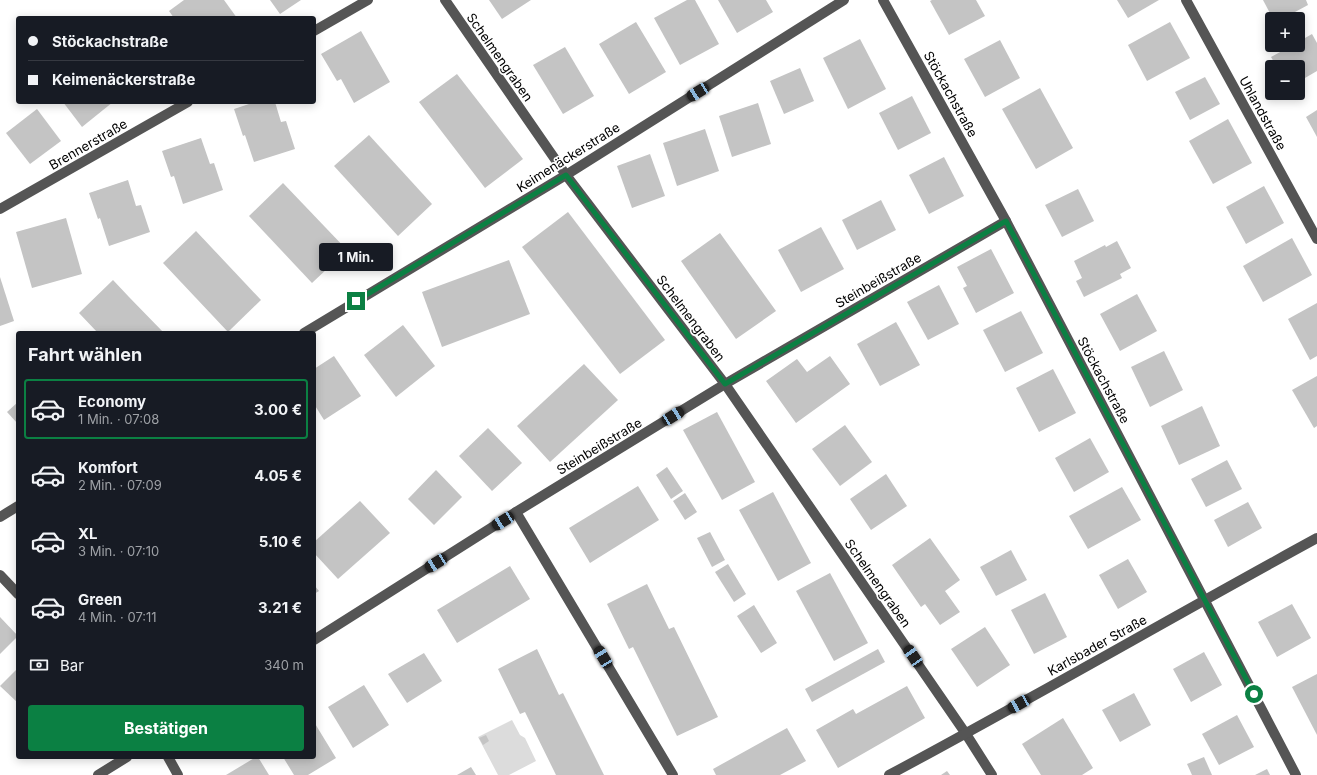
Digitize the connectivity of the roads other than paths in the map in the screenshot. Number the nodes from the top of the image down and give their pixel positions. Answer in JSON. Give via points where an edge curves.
{"nodes":[{"id":1,"x":368,"y":0,"type":"edge"},
{"id":2,"x":445,"y":0,"type":"edge"},
{"id":3,"x":844,"y":0,"type":"edge"},
{"id":4,"x":883,"y":0,"type":"edge"},
{"id":5,"x":1186,"y":0,"type":"edge"},
{"id":6,"x":316,"y":30,"type":"edge"},
{"id":7,"x":184,"y":104,"type":"edge"},
{"id":8,"x":566,"y":175,"type":"junction"},
{"id":9,"x":0,"y":209,"type":"edge"},
{"id":10,"x":1006,"y":221,"type":"junction"},
{"id":11,"x":1317,"y":239,"type":"edge"},
{"id":12,"x":307,"y":331,"type":"edge"},
{"id":13,"x":725,"y":384,"type":"junction"},
{"id":14,"x":16,"y":507,"type":"edge"},
{"id":15,"x":516,"y":512,"type":"junction"},
{"id":16,"x":0,"y":517,"type":"edge"},
{"id":17,"x":1317,"y":538,"type":"edge"},
{"id":18,"x":0,"y":575,"type":"edge"},
{"id":19,"x":16,"y":592,"type":"edge"},
{"id":20,"x":1205,"y":599,"type":"junction"},
{"id":21,"x":316,"y":639,"type":"edge"},
{"id":22,"x":966,"y":734,"type":"junction"},
{"id":23,"x":125,"y":759,"type":"edge"},
{"id":24,"x":169,"y":759,"type":"edge"},
{"id":25,"x":98,"y":775,"type":"edge"},
{"id":26,"x":178,"y":775,"type":"edge"},
{"id":27,"x":673,"y":775,"type":"edge"},
{"id":28,"x":889,"y":775,"type":"edge"},
{"id":29,"x":992,"y":775,"type":"edge"},
{"id":30,"x":1296,"y":775,"type":"edge"}],
"edges":[{"from":1,"to":6,"type":"street"},
{"from":2,"to":8,"type":"street","name":"Schelmengraben"},
{"from":3,"to":8,"type":"street","name":"Keimenäckerstraße"},
{"from":4,"to":10,"type":"street","name":"Stöckachstraße"},
{"from":5,"to":11,"type":"street","name":"Uhlandstraße"},
{"from":7,"to":9,"type":"street","name":"Brennerstraße"},
{"from":8,"to":12,"type":"street","name":"Keimenäckerstraße"},
{"from":8,"to":13,"type":"street","name":"Schelmengraben"},
{"from":10,"to":13,"type":"street","name":"Steinbeißstraße"},
{"from":10,"to":20,"type":"street","name":"Stöckachstraße"},
{"from":13,"to":15,"type":"street","name":"Steinbeißstraße"},
{"from":13,"to":22,"type":"street","name":"Schelmengraben"},
{"from":14,"to":16,"type":"street"},
{"from":15,"to":21,"type":"street","name":"Steinbeißstraße"},
{"from":15,"to":27,"type":"street"},
{"from":17,"to":20,"type":"street","name":"Karlsbader Straße"},
{"from":18,"to":19,"type":"street"},
{"from":20,"to":22,"type":"street","name":"Karlsbader Straße"},
{"from":20,"to":30,"type":"street","name":"Stöckachstraße"},
{"from":22,"to":28,"type":"street","name":"Karlsbader Straße"},
{"from":22,"to":29,"type":"street","name":"Schelmengraben"},
{"from":23,"to":25,"type":"street"},
{"from":24,"to":26,"type":"street"}]}
